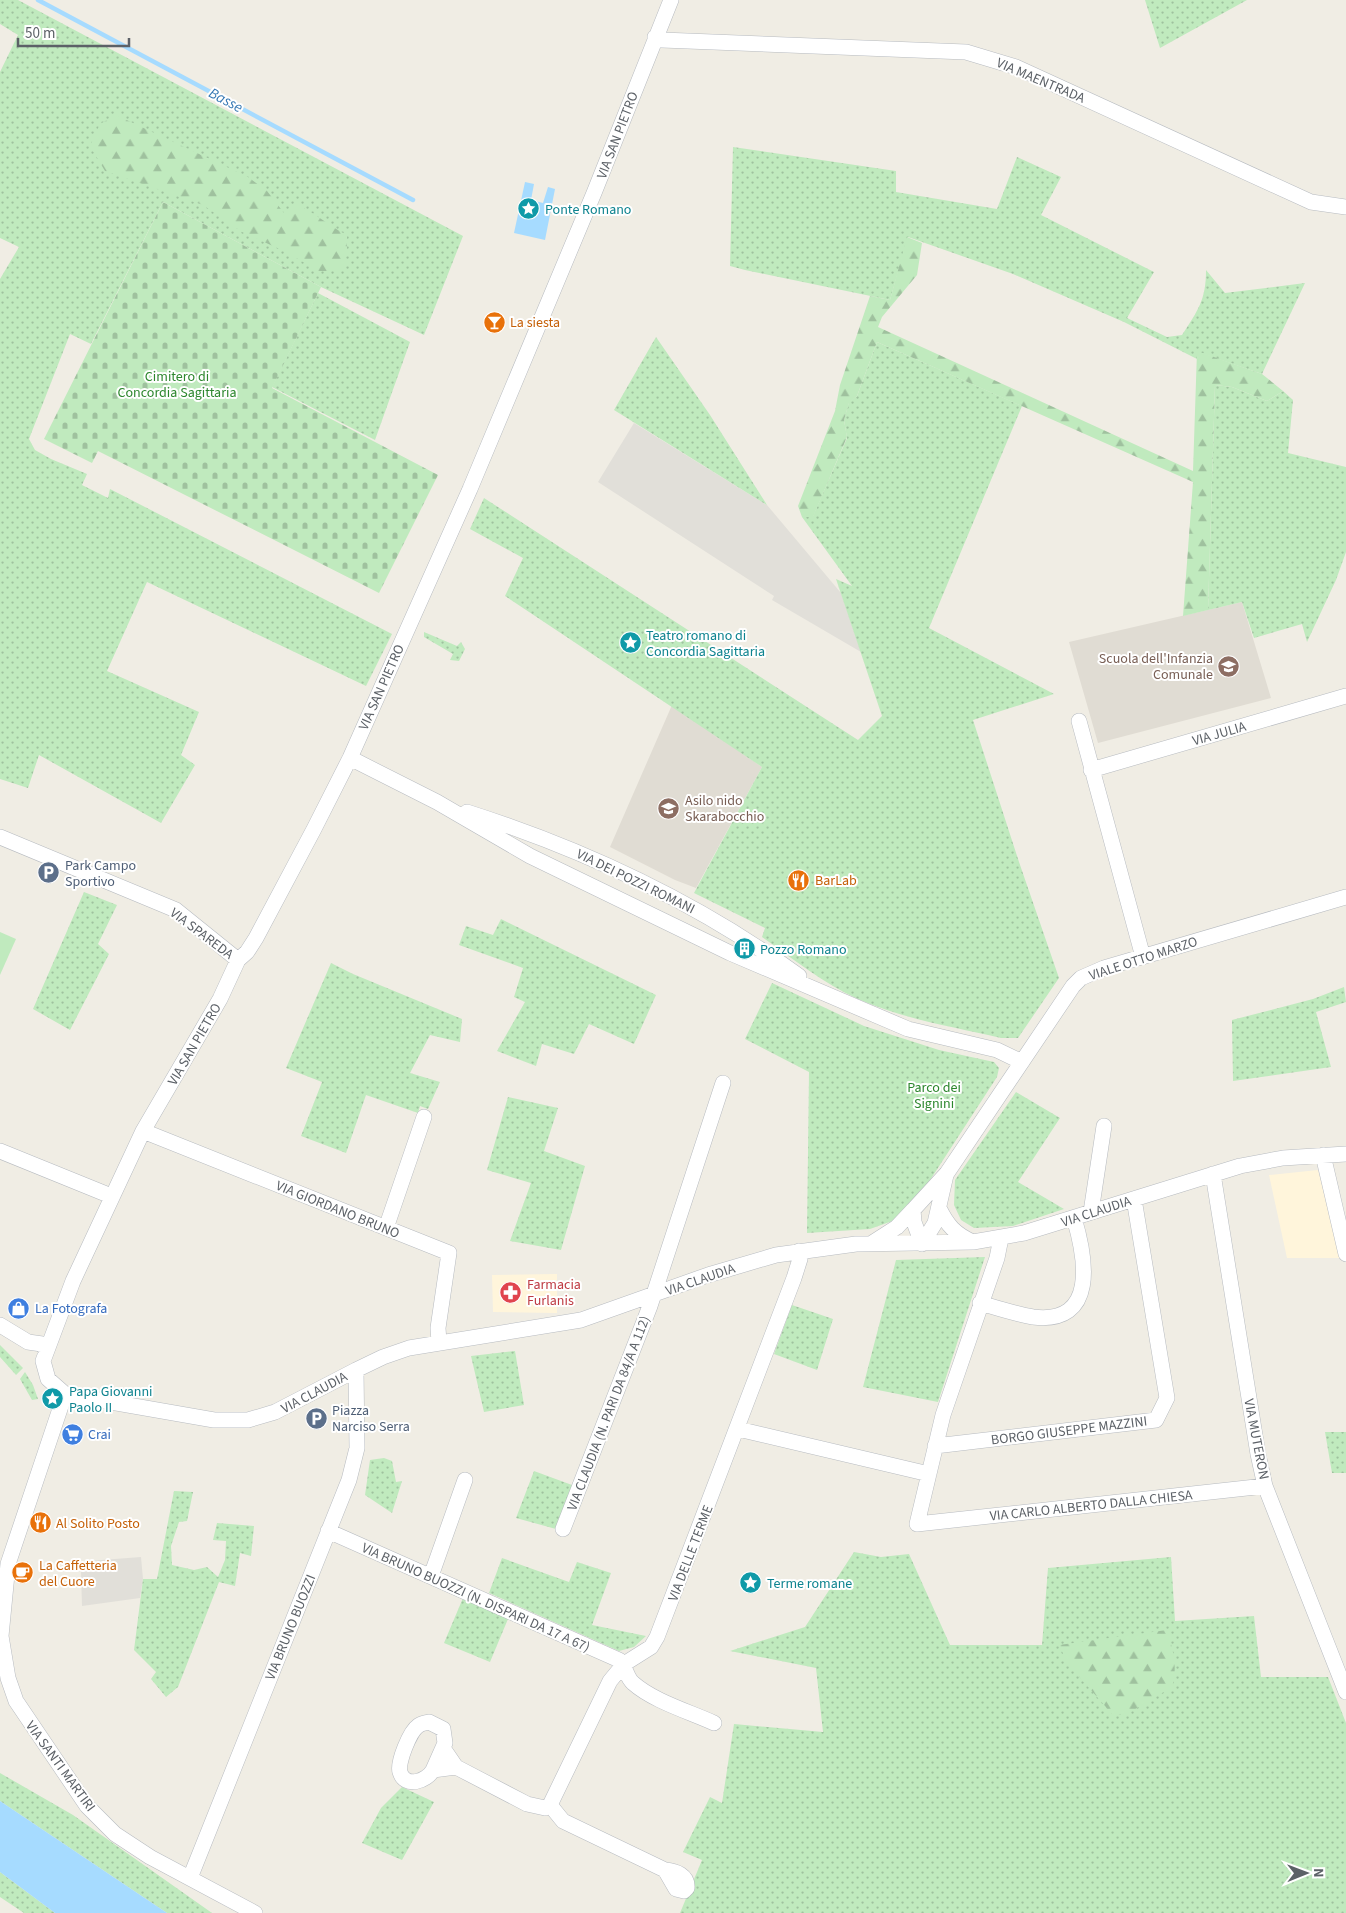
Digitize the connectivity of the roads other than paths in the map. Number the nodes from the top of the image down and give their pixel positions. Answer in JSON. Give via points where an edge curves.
{"nodes":[{"id":1,"x":671,"y":0,"type":"edge"},
{"id":2,"x":655,"y":37,"type":"junction"},
{"id":3,"x":1346,"y":207,"type":"edge"},
{"id":4,"x":1346,"y":696,"type":"edge"},
{"id":5,"x":1079,"y":721,"type":"dead end"},
{"id":6,"x":350,"y":758,"type":"junction"},
{"id":7,"x":1091,"y":770,"type":"junction"},
{"id":8,"x":437,"y":802,"type":"junction"},
{"id":9,"x":0,"y":837,"type":"edge"},
{"id":10,"x":1346,"y":897,"type":"edge"},
{"id":11,"x":1144,"y":957,"type":"junction"},
{"id":12,"x":238,"y":960,"type":"junction"},
{"id":13,"x":820,"y":991,"type":"junction"},
{"id":14,"x":1022,"y":1062,"type":"junction"},
{"id":15,"x":723,"y":1084,"type":"dead end"},
{"id":16,"x":424,"y":1117,"type":"dead end"},
{"id":17,"x":1104,"y":1126,"type":"dead end"},
{"id":18,"x":143,"y":1132,"type":"junction"},
{"id":19,"x":0,"y":1151,"type":"edge"},
{"id":20,"x":1346,"y":1154,"type":"edge"},
{"id":21,"x":1323,"y":1155,"type":"junction"},
{"id":22,"x":947,"y":1173,"type":"junction"},
{"id":23,"x":1213,"y":1174,"type":"junction"},
{"id":24,"x":111,"y":1196,"type":"junction"},
{"id":25,"x":1134,"y":1199,"type":"junction"},
{"id":26,"x":939,"y":1208,"type":"junction"},
{"id":27,"x":913,"y":1210,"type":"junction"},
{"id":28,"x":1091,"y":1212,"type":"junction"},
{"id":29,"x":1074,"y":1218,"type":"junction"},
{"id":30,"x":386,"y":1228,"type":"junction"},
{"id":31,"x":1001,"y":1238,"type":"junction"},
{"id":32,"x":972,"y":1242,"type":"junction"},
{"id":33,"x":871,"y":1244,"type":"junction"},
{"id":34,"x":922,"y":1244,"type":"junction"},
{"id":35,"x":799,"y":1251,"type":"junction"},
{"id":36,"x":1346,"y":1254,"type":"edge"},
{"id":37,"x":652,"y":1296,"type":"junction"},
{"id":38,"x":980,"y":1303,"type":"junction"},
{"id":39,"x":0,"y":1325,"type":"edge"},
{"id":40,"x":439,"y":1342,"type":"junction"},
{"id":41,"x":39,"y":1351,"type":"junction"},
{"id":42,"x":356,"y":1370,"type":"junction"},
{"id":43,"x":65,"y":1394,"type":"junction"},
{"id":44,"x":738,"y":1429,"type":"junction"},
{"id":45,"x":935,"y":1446,"type":"junction"},
{"id":46,"x":929,"y":1474,"type":"junction"},
{"id":47,"x":465,"y":1480,"type":"dead end"},
{"id":48,"x":1265,"y":1486,"type":"junction"},
{"id":49,"x":563,"y":1529,"type":"dead end"},
{"id":50,"x":328,"y":1531,"type":"junction"},
{"id":51,"x":431,"y":1576,"type":"junction"},
{"id":52,"x":624,"y":1664,"type":"junction"},
{"id":53,"x":1346,"y":1692,"type":"edge"},
{"id":54,"x":714,"y":1723,"type":"dead end"},
{"id":55,"x":443,"y":1748,"type":"junction"},
{"id":56,"x":456,"y":1767,"type":"junction"},
{"id":57,"x":434,"y":1770,"type":"junction"},
{"id":58,"x":550,"y":1805,"type":"junction"},
{"id":59,"x":665,"y":1870,"type":"dead end"},
{"id":60,"x":190,"y":1878,"type":"junction"},
{"id":61,"x":255,"y":1913,"type":"edge"}],
"edges":[{"from":1,"to":2,"type":"street","name":"VIA SAN PIETRO"},
{"from":2,"to":3,"type":"street","name":"VIA MAENTRADA","via":[[662,40],[966,52],[1016,67],[1311,202]]},
{"from":2,"to":6,"type":"street","name":"VIA SAN PIETRO","via":[[474,481]]},
{"from":4,"to":7,"type":"street","name":"VIA JULIA"},
{"from":5,"to":7,"type":"street"},
{"from":6,"to":8,"type":"street","name":"VIA DEI POZZI ROMANI"},
{"from":6,"to":12,"type":"street","name":"VIA SAN PIETRO","via":[[256,938]]},
{"from":7,"to":11,"type":"street"},
{"from":8,"to":13,"type":"street","name":"VIA DEI POZZI ROMANI","via":[[530,856],[730,953]]},
{"from":8,"to":13,"type":"street","name":"VIA DEI POZZI ROMANI","via":[[531,832],[675,898],[748,939]]},
{"from":9,"to":12,"type":"street","name":"VIA SPAREDA","via":[[176,910]]},
{"from":10,"to":11,"type":"street","name":"VIALE OTTO MARZO"},
{"from":11,"to":14,"type":"street","name":"VIALE OTTO MARZO","via":[[1081,978],[1049,1018]]},
{"from":12,"to":18,"type":"street","name":"VIA SAN PIETRO","via":[[220,999]]},
{"from":13,"to":14,"type":"street","name":"VIA DEI POZZI ROMANI","via":[[908,1029],[997,1050]]},
{"from":14,"to":22,"type":"street","name":"VIALE OTTO MARZO"},
{"from":15,"to":37,"type":"street","name":"VIA CLAUDIA (N. PARI DA 84/A A 112)"},
{"from":16,"to":30,"type":"street"},
{"from":17,"to":28,"type":"street"},
{"from":18,"to":24,"type":"street","name":"VIA SAN PIETRO"},
{"from":18,"to":30,"type":"street","name":"VIA GIORDANO BRUNO"},
{"from":19,"to":24,"type":"street"},
{"from":20,"to":21,"type":"street","name":"VIA CLAUDIA"},
{"from":21,"to":23,"type":"street","name":"VIA CLAUDIA","via":[[1282,1158]]},
{"from":21,"to":36,"type":"street"},
{"from":22,"to":26,"type":"street","name":"VIALE OTTO MARZO"},
{"from":22,"to":27,"type":"street","name":"VIALE OTTO MARZO"},
{"from":23,"to":25,"type":"street","name":"VIA CLAUDIA"},
{"from":23,"to":48,"type":"street","name":"VIA MUTERON"},
{"from":24,"to":41,"type":"street","name":"VIA SAN PIETRO"},
{"from":25,"to":28,"type":"street","name":"VIA CLAUDIA"},
{"from":25,"to":45,"type":"street","name":"BORGO GIUSEPPE MAZZINI","via":[[1167,1398],[1156,1420]]},
{"from":26,"to":32,"type":"street","via":[[947,1225],[957,1235]]},
{"from":26,"to":34,"type":"street","name":"VIALE OTTO MARZO","via":[[932,1230]]},
{"from":27,"to":33,"type":"street","name":"VIALE OTTO MARZO","via":[[897,1227]]},
{"from":27,"to":34,"type":"street"},
{"from":28,"to":29,"type":"street","name":"VIA CLAUDIA"},
{"from":29,"to":31,"type":"street","name":"VIA CLAUDIA"},
{"from":29,"to":38,"type":"street","via":[[1084,1278],[1076,1306],[1056,1316],[1034,1317]]},
{"from":30,"to":40,"type":"street","name":"VIA GIORDANO BRUNO","via":[[449,1253],[438,1328]]},
{"from":31,"to":32,"type":"street","name":"VIA CLAUDIA"},
{"from":31,"to":38,"type":"street"},
{"from":32,"to":34,"type":"street","name":"VIA CLAUDIA"},
{"from":33,"to":34,"type":"street","name":"VIA CLAUDIA"},
{"from":33,"to":35,"type":"street","name":"VIA CLAUDIA"},
{"from":35,"to":37,"type":"street","name":"VIA CLAUDIA","via":[[758,1259]]},
{"from":35,"to":44,"type":"street","name":"VIA DELLE TERME","via":[[794,1278]]},
{"from":37,"to":40,"type":"street","name":"VIA CLAUDIA","via":[[581,1320]]},
{"from":37,"to":49,"type":"street","name":"VIA CLAUDIA (N. PARI DA 84/A A 112)"},
{"from":38,"to":45,"type":"street"},
{"from":39,"to":41,"type":"street"},
{"from":40,"to":42,"type":"street","name":"VIA CLAUDIA","via":[[383,1357]]},
{"from":41,"to":43,"type":"street","via":[[48,1379]]},
{"from":42,"to":43,"type":"street","name":"VIA CLAUDIA","via":[[275,1412],[238,1421],[214,1420]]},
{"from":42,"to":50,"type":"street","name":"VIA BRUNO BUOZZI","via":[[356,1448],[349,1480]]},
{"from":43,"to":60,"type":"street","name":"VIA SANTI MARTIRI","via":[[8,1564],[2,1614],[3,1658],[16,1701],[87,1806],[116,1834]]},
{"from":44,"to":46,"type":"street"},
{"from":44,"to":52,"type":"street","name":"VIA DELLE TERME","via":[[657,1637],[639,1657]]},
{"from":45,"to":46,"type":"street"},
{"from":46,"to":48,"type":"street","name":"VIA CARLO ALBERTO DALLA CHIESA","via":[[917,1524]]},
{"from":47,"to":51,"type":"street"},
{"from":48,"to":53,"type":"street","name":"VIA MUTERON"},
{"from":50,"to":51,"type":"street","name":"VIA BRUNO BUOZZI (N. DISPARI DA 17 A 67)"},
{"from":50,"to":60,"type":"street","name":"VIA BRUNO BUOZZI"},
{"from":51,"to":52,"type":"street","name":"VIA BRUNO BUOZZI (N. DISPARI DA 17 A 67)"},
{"from":52,"to":54,"type":"street","via":[[630,1681],[642,1691]]},
{"from":52,"to":58,"type":"street","via":[[610,1681]]},
{"from":55,"to":56,"type":"street"},
{"from":55,"to":57,"type":"street"},
{"from":55,"to":57,"type":"street","via":[[443,1729],[436,1724],[423,1723],[412,1732],[399,1763],[404,1778],[416,1782]]},
{"from":56,"to":57,"type":"street"},
{"from":56,"to":58,"type":"street","via":[[532,1806],[545,1808]]},
{"from":58,"to":59,"type":"street","via":[[563,1821]]},
{"from":60,"to":61,"type":"street","name":"VIA SANTI MARTIRI"}]}
